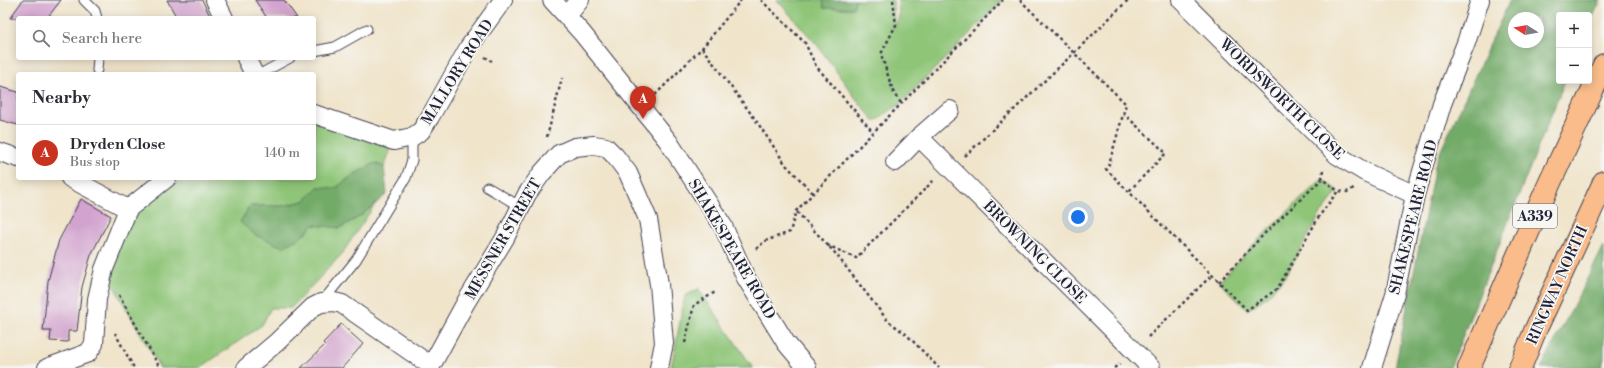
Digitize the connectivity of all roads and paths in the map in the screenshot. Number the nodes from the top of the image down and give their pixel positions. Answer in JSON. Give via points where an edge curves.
{"nodes":[{"id":1,"x":84,"y":0,"type":"edge"},
{"id":2,"x":215,"y":0,"type":"edge"},
{"id":3,"x":503,"y":0,"type":"edge"},
{"id":4,"x":552,"y":0,"type":"edge"},
{"id":5,"x":580,"y":0,"type":"edge"},
{"id":6,"x":740,"y":0,"type":"edge"},
{"id":7,"x":761,"y":0,"type":"edge"},
{"id":8,"x":893,"y":0,"type":"edge"},
{"id":9,"x":1003,"y":0,"type":"edge"},
{"id":10,"x":1020,"y":0,"type":"edge"},
{"id":11,"x":1128,"y":0,"type":"edge"},
{"id":12,"x":1181,"y":0,"type":"edge"},
{"id":13,"x":1480,"y":0,"type":"edge"},
{"id":14,"x":96,"y":16,"type":"edge"},
{"id":15,"x":223,"y":16,"type":"edge"},
{"id":16,"x":567,"y":16,"type":"junction"},
{"id":17,"x":367,"y":29,"type":"dead end"},
{"id":18,"x":702,"y":48,"type":"junction"},
{"id":19,"x":316,"y":51,"type":"edge"},
{"id":20,"x":1074,"y":53,"type":"junction"},
{"id":21,"x":98,"y":60,"type":"edge"},
{"id":22,"x":247,"y":60,"type":"edge"},
{"id":23,"x":286,"y":60,"type":"edge"},
{"id":24,"x":1604,"y":65,"type":"edge"},
{"id":25,"x":97,"y":70,"type":"dead end"},
{"id":26,"x":253,"y":72,"type":"edge"},
{"id":27,"x":264,"y":72,"type":"edge"},
{"id":28,"x":562,"y":78,"type":"dead end"},
{"id":29,"x":652,"y":99,"type":"dead end"},
{"id":30,"x":901,"y":103,"type":"junction"},
{"id":31,"x":950,"y":110,"type":"dead end"},
{"id":32,"x":1123,"y":114,"type":"junction"},
{"id":33,"x":316,"y":115,"type":"edge"},
{"id":34,"x":873,"y":132,"type":"junction"},
{"id":35,"x":412,"y":137,"type":"junction"},
{"id":36,"x":919,"y":137,"type":"junction"},
{"id":37,"x":0,"y":152,"type":"edge"},
{"id":38,"x":16,"y":157,"type":"edge"},
{"id":39,"x":895,"y":162,"type":"dead end"},
{"id":40,"x":545,"y":169,"type":"junction"},
{"id":41,"x":951,"y":169,"type":"junction"},
{"id":42,"x":1365,"y":172,"type":"junction"},
{"id":43,"x":1322,"y":179,"type":"dead end"},
{"id":44,"x":74,"y":180,"type":"edge"},
{"id":45,"x":164,"y":180,"type":"edge"},
{"id":46,"x":1604,"y":182,"type":"edge"},
{"id":47,"x":487,"y":186,"type":"dead end"},
{"id":48,"x":1129,"y":191,"type":"junction"},
{"id":49,"x":814,"y":194,"type":"junction"},
{"id":50,"x":1415,"y":195,"type":"junction"},
{"id":51,"x":521,"y":207,"type":"junction"},
{"id":52,"x":128,"y":209,"type":"junction"},
{"id":53,"x":796,"y":211,"type":"junction"},
{"id":54,"x":827,"y":245,"type":"junction"},
{"id":55,"x":756,"y":255,"type":"dead end"},
{"id":56,"x":104,"y":269,"type":"junction"},
{"id":57,"x":1212,"y":275,"type":"junction"},
{"id":58,"x":1219,"y":282,"type":"junction"},
{"id":59,"x":717,"y":292,"type":"dead end"},
{"id":60,"x":321,"y":303,"type":"junction"},
{"id":61,"x":684,"y":347,"type":"dead end"},
{"id":62,"x":1134,"y":351,"type":"junction"},
{"id":63,"x":430,"y":367,"type":"edge"},
{"id":64,"x":46,"y":368,"type":"edge"},
{"id":65,"x":160,"y":368,"type":"edge"},
{"id":66,"x":246,"y":368,"type":"edge"},
{"id":67,"x":659,"y":368,"type":"edge"},
{"id":68,"x":807,"y":368,"type":"edge"},
{"id":69,"x":939,"y":368,"type":"edge"},
{"id":70,"x":1114,"y":368,"type":"edge"},
{"id":71,"x":1151,"y":368,"type":"edge"},
{"id":72,"x":1372,"y":368,"type":"edge"},
{"id":73,"x":1469,"y":368,"type":"edge"},
{"id":74,"x":1520,"y":368,"type":"edge"}],
"edges":[{"from":1,"to":14,"type":"lane"},
{"from":2,"to":15,"type":"street"},
{"from":3,"to":35,"type":"street","name":"MALLORY ROAD","via":[[469,47],[430,117]]},
{"from":4,"to":16,"type":"street","name":"SHAKESPEARE ROAD"},
{"from":5,"to":16,"type":"street"},
{"from":6,"to":18,"type":"path"},
{"from":7,"to":34,"type":"path","via":[[805,43],[816,66]]},
{"from":8,"to":30,"type":"path","via":[[896,25],[881,54],[894,94]]},
{"from":9,"to":30,"type":"path"},
{"from":10,"to":20,"type":"path"},
{"from":11,"to":20,"type":"path"},
{"from":12,"to":42,"type":"street","name":"WORDSWORTH CLOSE","via":[[1334,152]]},
{"from":13,"to":50,"type":"street","name":"SHAKESPEARE ROAD","via":[[1442,104]]},
{"from":16,"to":68,"type":"street","name":"SHAKESPEARE ROAD","via":[[668,141],[722,226],[746,278],[786,343]]},
{"from":17,"to":19,"type":"lane","via":[[335,47]]},
{"from":18,"to":29,"type":"path"},
{"from":18,"to":49,"type":"path","via":[[786,165]]},
{"from":20,"to":32,"type":"path","via":[[1126,104]]},
{"from":20,"to":41,"type":"path"},
{"from":21,"to":25,"type":"lane"},
{"from":22,"to":26,"type":"street"},
{"from":23,"to":27,"type":"lane"},
{"from":24,"to":73,"type":"highway","number":"A339"},
{"from":28,"to":40,"type":"path","via":[[543,153]]},
{"from":30,"to":34,"type":"path"},
{"from":31,"to":36,"type":"street"},
{"from":32,"to":48,"type":"path","via":[[1110,164],[1106,169]]},
{"from":32,"to":48,"type":"path","via":[[1166,153]]},
{"from":33,"to":35,"type":"street","name":"MALLORY ROAD","via":[[394,141]]},
{"from":34,"to":49,"type":"path"},
{"from":35,"to":60,"type":"lane","via":[[412,160],[406,178],[356,260]]},
{"from":36,"to":39,"type":"street"},
{"from":36,"to":41,"type":"street","name":"BROWNING CLOSE"},
{"from":37,"to":38,"type":"street"},
{"from":40,"to":51,"type":"street","name":"MESSNER STREET"},
{"from":40,"to":67,"type":"street","name":"MESSNER STREET","via":[[559,154],[575,147],[594,145],[606,147],[628,174],[648,219],[659,284],[664,343]]},
{"from":41,"to":54,"type":"path","via":[[935,179],[856,258]]},
{"from":41,"to":62,"type":"street","name":"BROWNING CLOSE"},
{"from":42,"to":50,"type":"street","name":"WORDSWORTH CLOSE"},
{"from":42,"to":58,"type":"path","via":[[1356,187],[1347,192],[1338,191],[1320,215],[1277,289],[1247,310]]},
{"from":43,"to":58,"type":"path","via":[[1262,236]]},
{"from":44,"to":52,"type":"street"},
{"from":45,"to":52,"type":"street"},
{"from":46,"to":74,"type":"highway","name":"RINGWAY NORTH"},
{"from":47,"to":51,"type":"lane"},
{"from":48,"to":57,"type":"path"},
{"from":49,"to":53,"type":"path"},
{"from":50,"to":72,"type":"street","name":"SHAKESPEARE ROAD","via":[[1395,294]]},
{"from":51,"to":63,"type":"street","name":"MESSNER STREET"},
{"from":52,"to":56,"type":"street"},
{"from":53,"to":54,"type":"path"},
{"from":53,"to":55,"type":"path","via":[[790,232],[765,240],[756,248]]},
{"from":54,"to":69,"type":"path","via":[[888,321],[906,334]]},
{"from":56,"to":64,"type":"street","via":[[97,299],[94,344],[88,353]]},
{"from":56,"to":65,"type":"path"},
{"from":57,"to":58,"type":"path"},
{"from":57,"to":62,"type":"path"},
{"from":59,"to":61,"type":"path","via":[[694,305]]},
{"from":60,"to":63,"type":"street","via":[[342,304]]},
{"from":60,"to":66,"type":"street","via":[[313,307]]},
{"from":62,"to":70,"type":"path"},
{"from":62,"to":71,"type":"street","name":"BROWNING CLOSE"}]}
